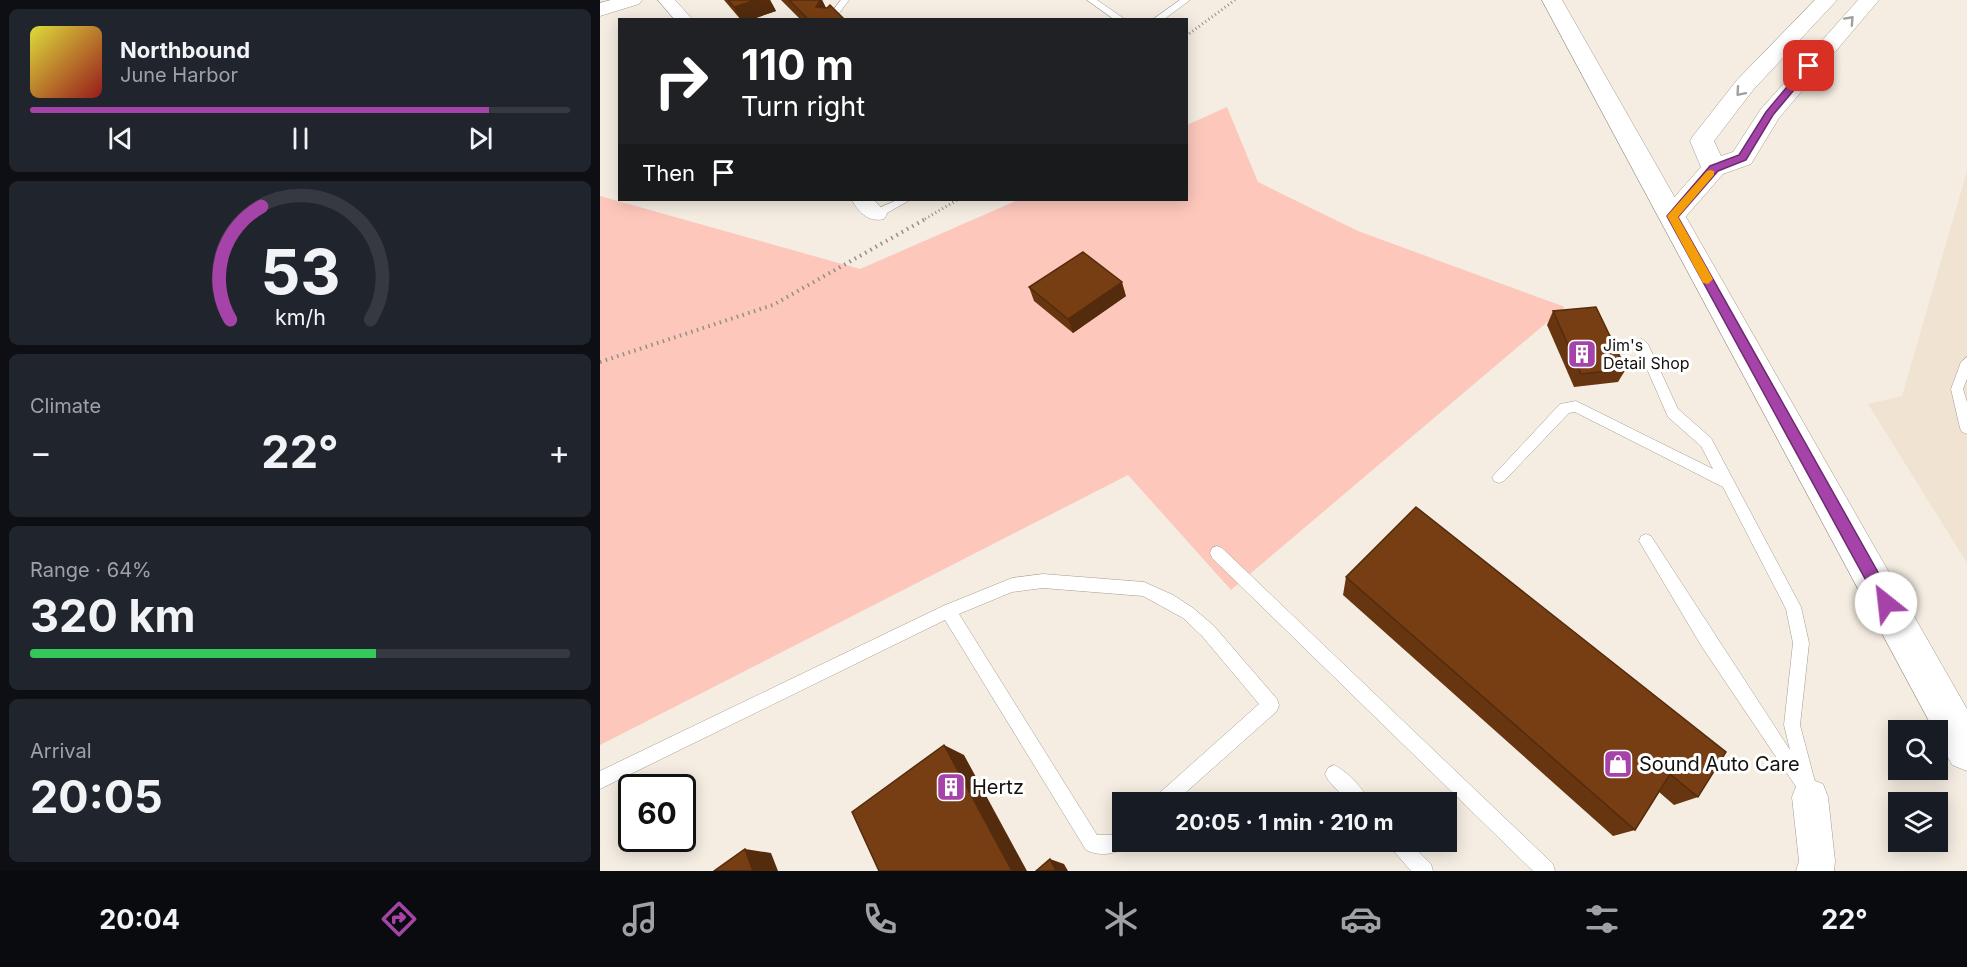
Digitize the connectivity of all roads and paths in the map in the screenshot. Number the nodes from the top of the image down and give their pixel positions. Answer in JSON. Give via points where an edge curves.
{"nodes":[{"id":1,"x":632,"y":0,"type":"edge"},
{"id":2,"x":666,"y":0,"type":"edge"},
{"id":3,"x":845,"y":0,"type":"edge"},
{"id":4,"x":1091,"y":0,"type":"edge"},
{"id":5,"x":1186,"y":0,"type":"edge"},
{"id":6,"x":1235,"y":0,"type":"edge"},
{"id":7,"x":1552,"y":0,"type":"edge"},
{"id":8,"x":1827,"y":0,"type":"edge"},
{"id":9,"x":1869,"y":0,"type":"edge"},
{"id":10,"x":600,"y":10,"type":"edge"},
{"id":11,"x":683,"y":18,"type":"edge"},
{"id":12,"x":831,"y":18,"type":"edge"},
{"id":13,"x":1119,"y":18,"type":"edge"},
{"id":14,"x":1159,"y":18,"type":"edge"},
{"id":15,"x":1188,"y":35,"type":"edge"},
{"id":16,"x":1714,"y":168,"type":"junction"},
{"id":17,"x":900,"y":201,"type":"edge"},
{"id":18,"x":955,"y":201,"type":"edge"},
{"id":19,"x":869,"y":207,"type":"edge"},
{"id":20,"x":1672,"y":216,"type":"junction"},
{"id":21,"x":1642,"y":344,"type":"dead end"},
{"id":22,"x":600,"y":362,"type":"edge"},
{"id":23,"x":1967,"y":362,"type":"edge"},
{"id":24,"x":1967,"y":428,"type":"edge"},
{"id":25,"x":1499,"y":477,"type":"dead end"},
{"id":26,"x":1728,"y":483,"type":"junction"},
{"id":27,"x":1646,"y":541,"type":"dead end"},
{"id":28,"x":1216,"y":553,"type":"dead end"},
{"id":29,"x":948,"y":610,"type":"junction"},
{"id":30,"x":1967,"y":750,"type":"edge"},
{"id":31,"x":1334,"y":774,"type":"dead end"},
{"id":32,"x":600,"y":780,"type":"edge"},
{"id":33,"x":1173,"y":792,"type":"edge"},
{"id":34,"x":1351,"y":792,"type":"edge"},
{"id":35,"x":1810,"y":797,"type":"junction"},
{"id":36,"x":1112,"y":844,"type":"edge"},
{"id":37,"x":1406,"y":852,"type":"edge"},
{"id":38,"x":1424,"y":871,"type":"edge"},
{"id":39,"x":1546,"y":871,"type":"edge"},
{"id":40,"x":1815,"y":871,"type":"edge"}],
"edges":[{"from":1,"to":10,"type":"main road"},
{"from":2,"to":11,"type":"street"},
{"from":3,"to":12,"type":"lane"},
{"from":4,"to":13,"type":"lane"},
{"from":5,"to":14,"type":"lane"},
{"from":6,"to":15,"type":"path"},
{"from":7,"to":20,"type":"main road"},
{"from":8,"to":16,"type":"main road","one_way":true,"via":[[1718,117],[1702,141]]},
{"from":16,"to":9,"type":"main road","one_way":true,"via":[[1743,158],[1775,106]]},
{"from":16,"to":20,"type":"main road"},
{"from":17,"to":19,"type":"lane"},
{"from":18,"to":22,"type":"path","via":[[773,305]]},
{"from":20,"to":30,"type":"main road"},
{"from":21,"to":26,"type":"lane","via":[[1673,413],[1706,442]]},
{"from":23,"to":24,"type":"lane","via":[[1957,389]]},
{"from":25,"to":26,"type":"lane","via":[[1565,408],[1576,406]]},
{"from":26,"to":35,"type":"lane","via":[[1793,607],[1801,643],[1792,725]]},
{"from":27,"to":35,"type":"lane"},
{"from":28,"to":39,"type":"lane"},
{"from":29,"to":32,"type":"lane"},
{"from":29,"to":33,"type":"lane","via":[[1012,585],[1043,581],[1144,589],[1195,619],[1271,705]]},
{"from":29,"to":36,"type":"lane","via":[[1092,844]]},
{"from":31,"to":34,"type":"lane"},
{"from":35,"to":40,"type":"street"},
{"from":37,"to":38,"type":"lane"}]}
